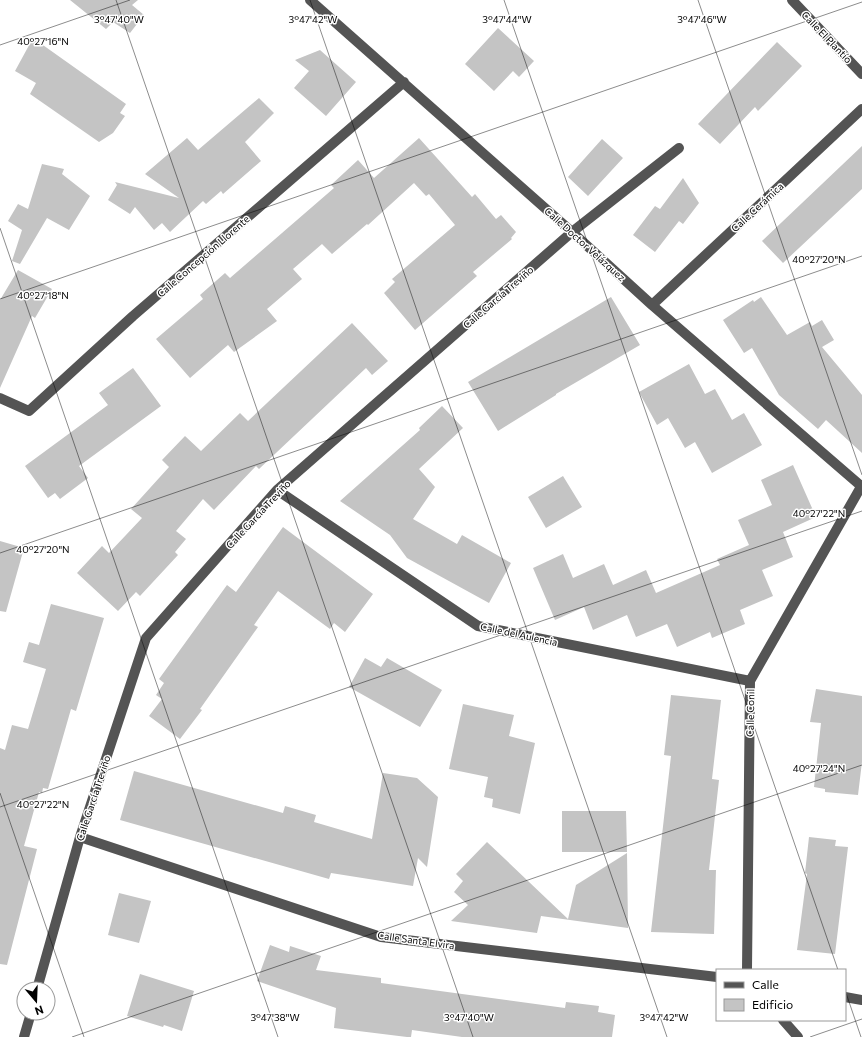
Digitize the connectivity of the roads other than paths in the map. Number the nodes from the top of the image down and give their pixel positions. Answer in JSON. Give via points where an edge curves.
{"nodes":[{"id":1,"x":310,"y":0,"type":"edge"},
{"id":2,"x":792,"y":0,"type":"edge"},
{"id":3,"x":862,"y":74,"type":"edge"},
{"id":4,"x":404,"y":82,"type":"junction"},
{"id":5,"x":862,"y":109,"type":"edge"},
{"id":6,"x":679,"y":148,"type":"dead end"},
{"id":7,"x":572,"y":232,"type":"junction"},
{"id":8,"x":652,"y":305,"type":"junction"},
{"id":9,"x":0,"y":398,"type":"edge"},
{"id":10,"x":861,"y":486,"type":"edge"},
{"id":11,"x":277,"y":490,"type":"junction"},
{"id":12,"x":750,"y":681,"type":"junction"},
{"id":13,"x":80,"y":837,"type":"junction"},
{"id":14,"x":747,"y":969,"type":"edge"},
{"id":15,"x":716,"y":977,"type":"edge"},
{"id":16,"x":40,"y":981,"type":"edge"},
{"id":17,"x":846,"y":998,"type":"edge"},
{"id":18,"x":862,"y":1000,"type":"edge"},
{"id":19,"x":29,"y":1021,"type":"edge"},
{"id":20,"x":784,"y":1021,"type":"edge"},
{"id":21,"x":24,"y":1037,"type":"edge"},
{"id":22,"x":798,"y":1037,"type":"edge"}],
"edges":[{"from":1,"to":4,"type":"street","name":"Calle Doctor Velázquez"},
{"from":2,"to":3,"type":"street","name":"Calle El Plantío"},
{"from":4,"to":7,"type":"street","name":"Calle Doctor Velázquez"},
{"from":4,"to":9,"type":"street","name":"Calle Concepción Llorente","via":[[133,316],[29,411]]},
{"from":5,"to":8,"type":"street","name":"Calle Cerámica"},
{"from":6,"to":7,"type":"street","name":"Calle García Treviño"},
{"from":7,"to":8,"type":"street","name":"Calle Doctor Velázquez"},
{"from":7,"to":11,"type":"street","name":"Calle García Treviño"},
{"from":8,"to":10,"type":"street","name":"Calle Doctor Velázquez"},
{"from":10,"to":12,"type":"street","name":"Calle Conil"},
{"from":11,"to":12,"type":"street","name":"Calle del Aulencia","via":[[478,626]]},
{"from":11,"to":13,"type":"street","name":"Calle García Treviño","via":[[146,638]]},
{"from":12,"to":14,"type":"street","name":"Calle Conil"},
{"from":13,"to":15,"type":"street","name":"Calle Santa Elvira","via":[[381,937]]},
{"from":13,"to":16,"type":"street","name":"Calle García Treviño"},
{"from":17,"to":18,"type":"street"},
{"from":19,"to":21,"type":"street"},
{"from":20,"to":22,"type":"street"}]}
